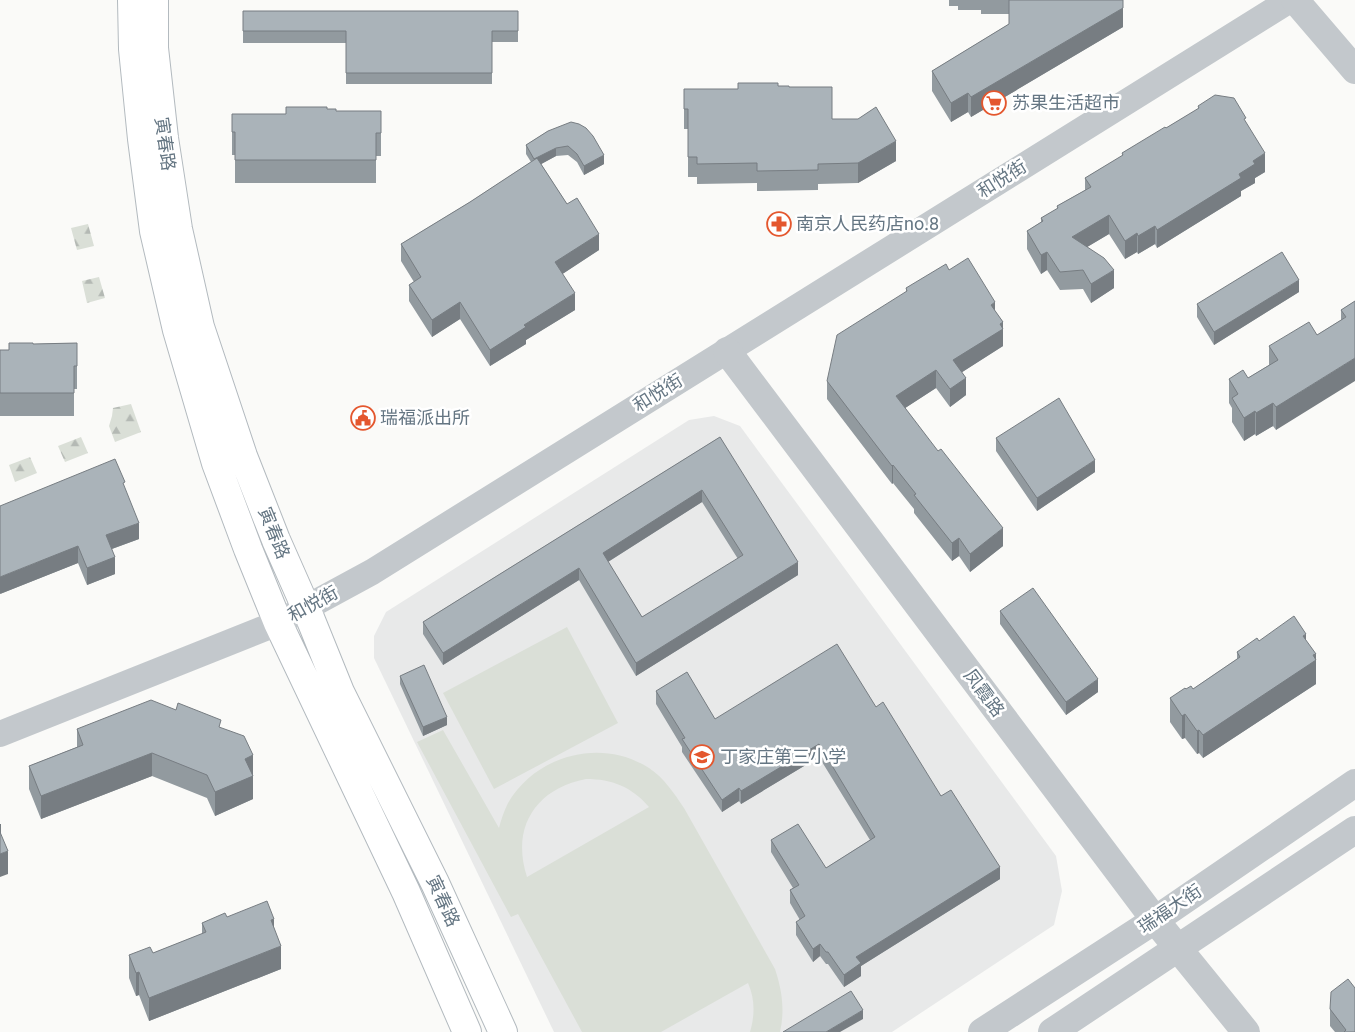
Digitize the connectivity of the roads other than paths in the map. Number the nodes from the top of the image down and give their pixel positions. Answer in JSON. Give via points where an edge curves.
{"nodes":[{"id":1,"x":132,"y":0,"type":"edge"},
{"id":2,"x":154,"y":0,"type":"edge"},
{"id":3,"x":1290,"y":0,"type":"edge"},
{"id":4,"x":1295,"y":0,"type":"edge"},
{"id":5,"x":1355,"y":70,"type":"edge"},
{"id":6,"x":727,"y":351,"type":"junction"},
{"id":7,"x":306,"y":608,"type":"junction"},
{"id":8,"x":278,"y":623,"type":"junction"},
{"id":9,"x":0,"y":734,"type":"edge"},
{"id":10,"x":1355,"y":783,"type":"edge"},
{"id":11,"x":1355,"y":830,"type":"edge"},
{"id":12,"x":1154,"y":920,"type":"junction"},
{"id":13,"x":1178,"y":948,"type":"junction"},
{"id":14,"x":467,"y":1032,"type":"edge"},
{"id":15,"x":503,"y":1032,"type":"edge"},
{"id":16,"x":982,"y":1032,"type":"edge"},
{"id":17,"x":1052,"y":1032,"type":"edge"},
{"id":18,"x":1246,"y":1032,"type":"edge"}],
"edges":[{"from":1,"to":8,"type":"main road","name":"寅春路","via":[[142,139],[154,231],[177,330],[216,463]]},
{"from":2,"to":7,"type":"main road","name":"寅春路","via":[[154,48],[164,138],[178,229],[200,327],[243,456]]},
{"from":3,"to":6,"type":"street","name":"和悦街"},
{"from":4,"to":5,"type":"street"},
{"from":6,"to":7,"type":"street","name":"和悦街","via":[[372,572]]},
{"from":6,"to":12,"type":"street","name":"凤霞路"},
{"from":7,"to":8,"type":"street","name":"和悦街"},
{"from":7,"to":15,"type":"main road","name":"寅春路","via":[[340,692],[435,883]]},
{"from":8,"to":9,"type":"street","name":"和悦街"},
{"from":8,"to":14,"type":"main road","name":"寅春路","via":[[406,892]]},
{"from":10,"to":12,"type":"street","name":"瑞福大街"},
{"from":11,"to":13,"type":"street","name":"瑞福大街"},
{"from":12,"to":13,"type":"street","name":"凤霞路"},
{"from":12,"to":16,"type":"street","name":"瑞福大街"},
{"from":13,"to":17,"type":"street","name":"瑞福大街"},
{"from":13,"to":18,"type":"street","name":"凤霞路"}]}
